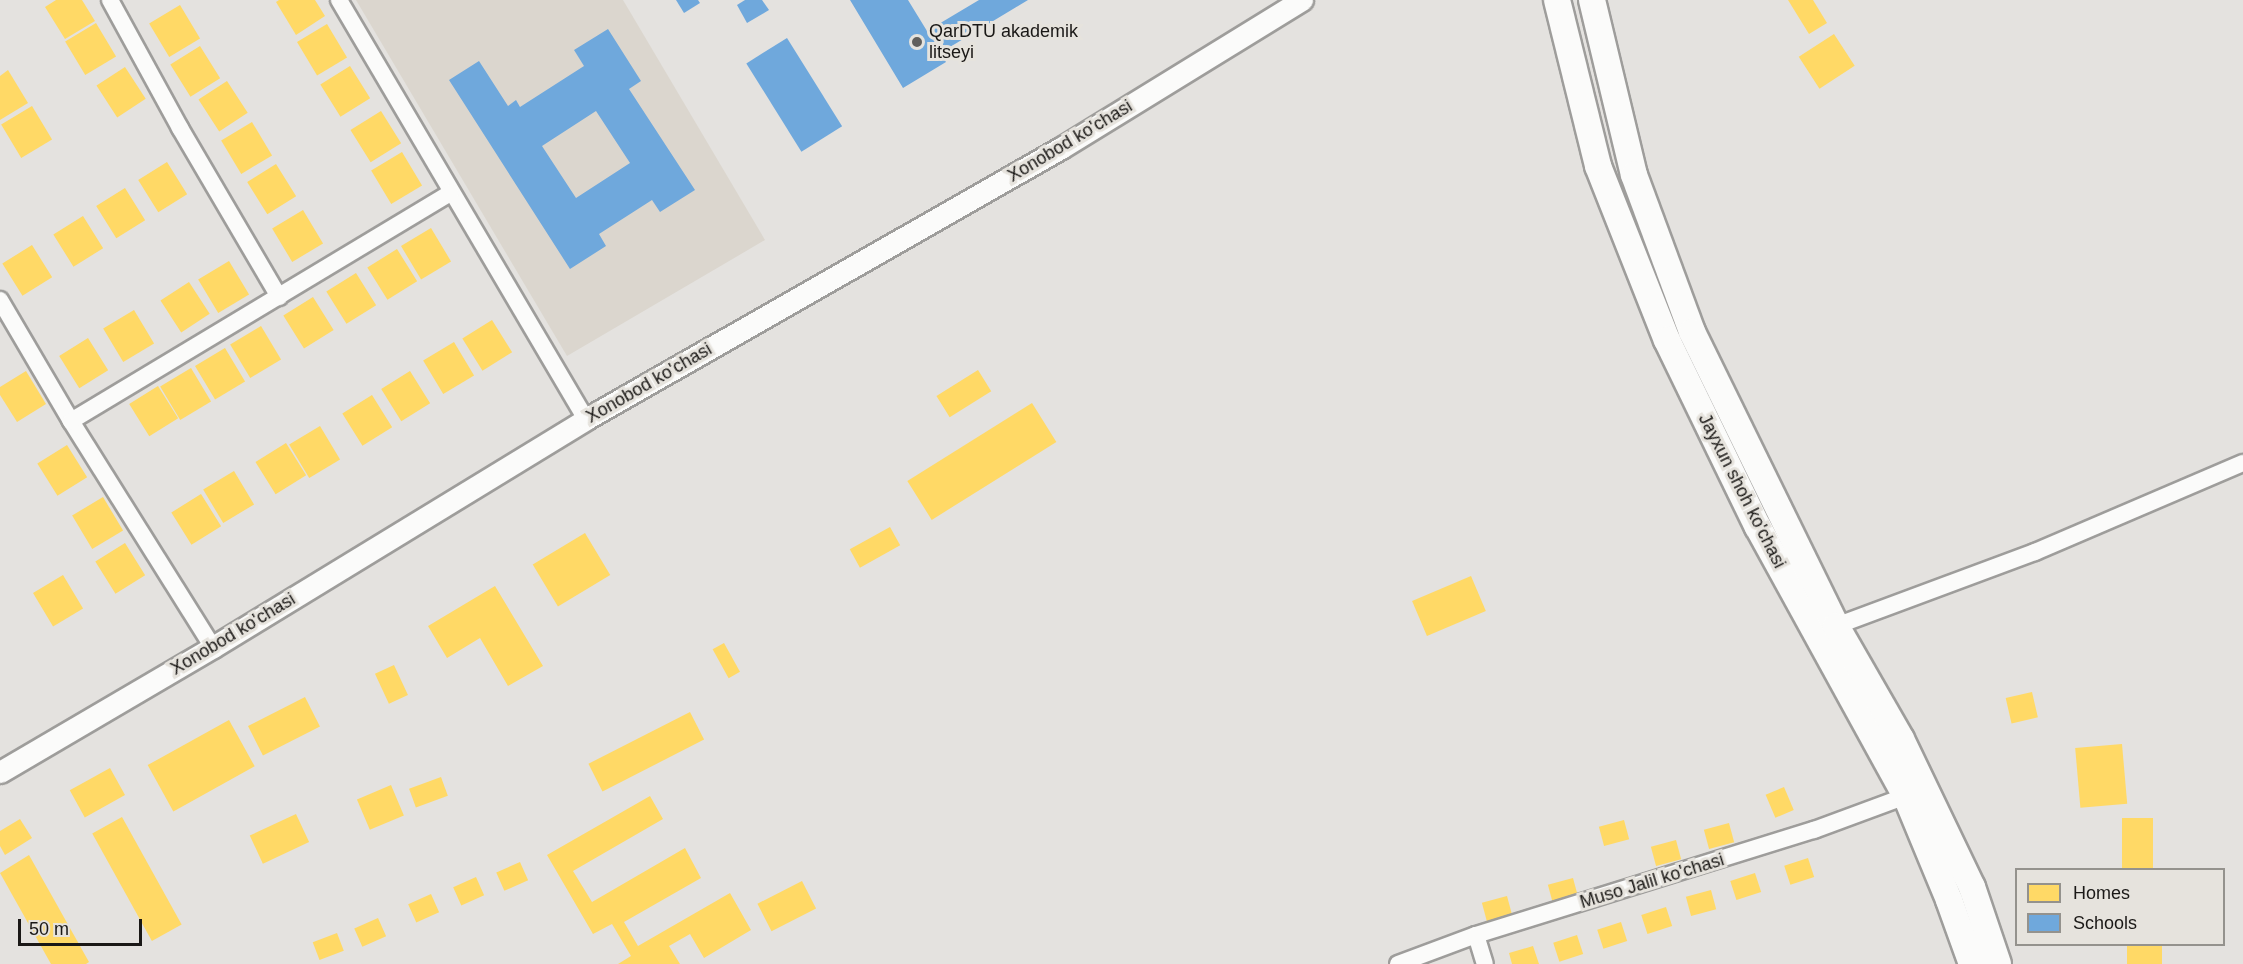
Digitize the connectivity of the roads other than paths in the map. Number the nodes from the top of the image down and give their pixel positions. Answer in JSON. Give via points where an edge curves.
{"nodes":[{"id":1,"x":110,"y":0,"type":"edge"},
{"id":2,"x":339,"y":0,"type":"edge"},
{"id":3,"x":1302,"y":0,"type":"edge"},
{"id":4,"x":1548,"y":0,"type":"edge"},
{"id":5,"x":1557,"y":0,"type":"edge"},
{"id":6,"x":1592,"y":0,"type":"edge"},
{"id":7,"x":1571,"y":60,"type":"junction"},
{"id":8,"x":451,"y":193,"type":"junction"},
{"id":9,"x":279,"y":297,"type":"junction"},
{"id":10,"x":0,"y":300,"type":"edge"},
{"id":11,"x":585,"y":419,"type":"junction"},
{"id":12,"x":71,"y":421,"type":"junction"},
{"id":13,"x":2243,"y":463,"type":"edge"},
{"id":14,"x":1836,"y":626,"type":"junction"},
{"id":15,"x":213,"y":647,"type":"junction"},
{"id":16,"x":0,"y":772,"type":"edge"},
{"id":17,"x":1906,"y":796,"type":"junction"},
{"id":18,"x":1476,"y":935,"type":"junction"},
{"id":19,"x":1398,"y":964,"type":"edge"},
{"id":20,"x":1485,"y":964,"type":"edge"},
{"id":21,"x":1972,"y":964,"type":"edge"},
{"id":22,"x":1998,"y":964,"type":"edge"}],
"edges":[{"from":1,"to":9,"type":"street"},
{"from":2,"to":8,"type":"street"},
{"from":3,"to":11,"type":"main road","name":"Xonobod ko'chasi","via":[[1061,147]]},
{"from":4,"to":7,"type":"highway"},
{"from":5,"to":7,"type":"highway","name":"Jayxun shoh ko'chasi"},
{"from":6,"to":14,"type":"highway","name":"Jayxun shoh ko'chasi","via":[[1634,175],[1692,332]]},
{"from":7,"to":17,"type":"highway","name":"Jayxun shoh ko'chasi","via":[[1598,166],[1667,340],[1758,527]]},
{"from":8,"to":9,"type":"street"},
{"from":8,"to":11,"type":"street"},
{"from":9,"to":12,"type":"street"},
{"from":10,"to":12,"type":"street"},
{"from":11,"to":15,"type":"main road","name":"Xonobod ko'chasi"},
{"from":12,"to":15,"type":"street"},
{"from":13,"to":14,"type":"street","via":[[2035,552]]},
{"from":14,"to":22,"type":"highway","name":"Jayxun shoh ko'chasi","via":[[1927,792],[1972,887]]},
{"from":15,"to":16,"type":"main road","name":"Xonobod ko'chasi"},
{"from":17,"to":18,"type":"street","name":"Muso Jalil ko'chasi","via":[[1814,830]]},
{"from":17,"to":21,"type":"highway","name":"Jayxun shoh ko'chasi"},
{"from":18,"to":19,"type":"street","name":"Muso Jalil ko'chasi"},
{"from":18,"to":20,"type":"street"}]}
